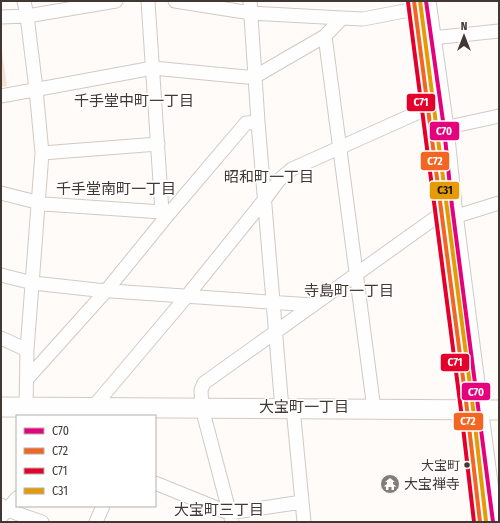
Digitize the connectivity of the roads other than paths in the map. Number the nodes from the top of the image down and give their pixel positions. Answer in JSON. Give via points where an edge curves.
{"nodes":[{"id":1,"x":24,"y":1,"type":"edge"},
{"id":2,"x":116,"y":1,"type":"edge"},
{"id":3,"x":148,"y":1,"type":"edge"},
{"id":4,"x":175,"y":1,"type":"edge"},
{"id":5,"x":419,"y":4,"type":"edge"},
{"id":6,"x":251,"y":7,"type":"edge"},
{"id":7,"x":27,"y":16,"type":"junction"},
{"id":8,"x":1,"y":17,"type":"edge"},
{"id":9,"x":342,"y":18,"type":"junction"},
{"id":10,"x":499,"y":31,"type":"edge"},
{"id":11,"x":325,"y":36,"type":"junction"},
{"id":12,"x":432,"y":38,"type":"junction"},
{"id":13,"x":153,"y":68,"type":"junction"},
{"id":14,"x":256,"y":76,"type":"junction"},
{"id":15,"x":36,"y":89,"type":"junction"},
{"id":16,"x":1,"y":96,"type":"edge"},
{"id":17,"x":428,"y":108,"type":"junction"},
{"id":18,"x":499,"y":116,"type":"edge"},
{"id":19,"x":258,"y":122,"type":"junction"},
{"id":20,"x":444,"y":128,"type":"junction"},
{"id":21,"x":158,"y":144,"type":"junction"},
{"id":22,"x":341,"y":147,"type":"junction"},
{"id":23,"x":42,"y":153,"type":"junction"},
{"id":24,"x":1,"y":193,"type":"edge"},
{"id":25,"x":265,"y":199,"type":"junction"},
{"id":26,"x":38,"y":203,"type":"junction"},
{"id":27,"x":499,"y":203,"type":"edge"},
{"id":28,"x":165,"y":214,"type":"junction"},
{"id":29,"x":448,"y":215,"type":"junction"},
{"id":30,"x":357,"y":273,"type":"junction"},
{"id":31,"x":1,"y":275,"type":"edge"},
{"id":32,"x":33,"y":282,"type":"junction"},
{"id":33,"x":106,"y":291,"type":"junction"},
{"id":34,"x":187,"y":296,"type":"junction"},
{"id":35,"x":273,"y":302,"type":"junction"},
{"id":36,"x":312,"y":305,"type":"junction"},
{"id":37,"x":276,"y":331,"type":"junction"},
{"id":38,"x":1,"y":338,"type":"edge"},
{"id":39,"x":27,"y":350,"type":"junction"},
{"id":40,"x":27,"y":379,"type":"junction"},
{"id":41,"x":1,"y":407,"type":"edge"},
{"id":42,"x":26,"y":408,"type":"junction"},
{"id":43,"x":202,"y":408,"type":"junction"},
{"id":44,"x":287,"y":408,"type":"junction"},
{"id":45,"x":374,"y":409,"type":"junction"},
{"id":46,"x":473,"y":409,"type":"junction"},
{"id":47,"x":499,"y":410,"type":"edge"},
{"id":48,"x":89,"y":412,"type":"edge"},
{"id":49,"x":157,"y":412,"type":"edge"},
{"id":50,"x":156,"y":483,"type":"edge"},
{"id":51,"x":16,"y":499,"type":"edge"},
{"id":52,"x":302,"y":502,"type":"junction"},
{"id":53,"x":103,"y":507,"type":"edge"},
{"id":54,"x":3,"y":511,"type":"edge"},
{"id":55,"x":230,"y":518,"type":"edge"},
{"id":56,"x":42,"y":522,"type":"edge"},
{"id":57,"x":96,"y":522,"type":"edge"},
{"id":58,"x":304,"y":522,"type":"edge"},
{"id":59,"x":480,"y":522,"type":"edge"},
{"id":60,"x":493,"y":522,"type":"edge"}],
"edges":[{"from":1,"to":7,"type":"street"},
{"from":2,"to":7,"type":"street"},
{"from":3,"to":13,"type":"street"},
{"from":4,"to":6,"type":"street"},
{"from":5,"to":9,"type":"street","via":[[363,18]]},
{"from":5,"to":12,"type":"street"},
{"from":5,"to":17,"type":"street"},
{"from":6,"to":9,"type":"street"},
{"from":6,"to":14,"type":"street"},
{"from":7,"to":8,"type":"street"},
{"from":7,"to":15,"type":"street"},
{"from":9,"to":11,"type":"street"},
{"from":10,"to":12,"type":"street"},
{"from":11,"to":14,"type":"street"},
{"from":11,"to":22,"type":"street"},
{"from":12,"to":20,"type":"street"},
{"from":13,"to":14,"type":"street"},
{"from":13,"to":15,"type":"street"},
{"from":13,"to":21,"type":"street"},
{"from":14,"to":19,"type":"street"},
{"from":15,"to":16,"type":"street"},
{"from":15,"to":23,"type":"street"},
{"from":17,"to":22,"type":"street"},
{"from":17,"to":29,"type":"street"},
{"from":18,"to":20,"type":"street"},
{"from":19,"to":25,"type":"street"},
{"from":19,"to":28,"type":"street","via":[[246,123]]},
{"from":20,"to":29,"type":"street"},
{"from":21,"to":23,"type":"street"},
{"from":21,"to":28,"type":"street"},
{"from":22,"to":25,"type":"street","via":[[292,169],[279,180]]},
{"from":22,"to":30,"type":"street"},
{"from":23,"to":26,"type":"street"},
{"from":24,"to":26,"type":"street"},
{"from":25,"to":34,"type":"street"},
{"from":25,"to":35,"type":"street"},
{"from":26,"to":28,"type":"street"},
{"from":26,"to":32,"type":"street"},
{"from":27,"to":29,"type":"street"},
{"from":28,"to":33,"type":"street"},
{"from":29,"to":30,"type":"street"},
{"from":29,"to":46,"type":"street"},
{"from":30,"to":36,"type":"street"},
{"from":30,"to":45,"type":"street"},
{"from":31,"to":32,"type":"street"},
{"from":32,"to":33,"type":"street"},
{"from":32,"to":39,"type":"street"},
{"from":33,"to":34,"type":"street"},
{"from":33,"to":40,"type":"street"},
{"from":34,"to":35,"type":"street"},
{"from":34,"to":48,"type":"street"},
{"from":35,"to":36,"type":"street"},
{"from":35,"to":37,"type":"street"},
{"from":36,"to":37,"type":"street"},
{"from":37,"to":43,"type":"street","via":[[204,383],[201,390]]},
{"from":37,"to":44,"type":"street"},
{"from":38,"to":39,"type":"street"},
{"from":39,"to":40,"type":"street"},
{"from":40,"to":42,"type":"street"},
{"from":41,"to":42,"type":"street"},
{"from":42,"to":48,"type":"street"},
{"from":43,"to":44,"type":"street"},
{"from":43,"to":49,"type":"street"},
{"from":43,"to":55,"type":"street"},
{"from":44,"to":45,"type":"street"},
{"from":44,"to":52,"type":"street"},
{"from":45,"to":46,"type":"street"},
{"from":46,"to":47,"type":"street"},
{"from":46,"to":59,"type":"street"},
{"from":46,"to":60,"type":"street"},
{"from":48,"to":49,"type":"street"},
{"from":50,"to":55,"type":"street"},
{"from":51,"to":54,"type":"street"},
{"from":52,"to":55,"type":"street"},
{"from":52,"to":58,"type":"street"},
{"from":53,"to":57,"type":"street"},
{"from":54,"to":56,"type":"street"}]}
